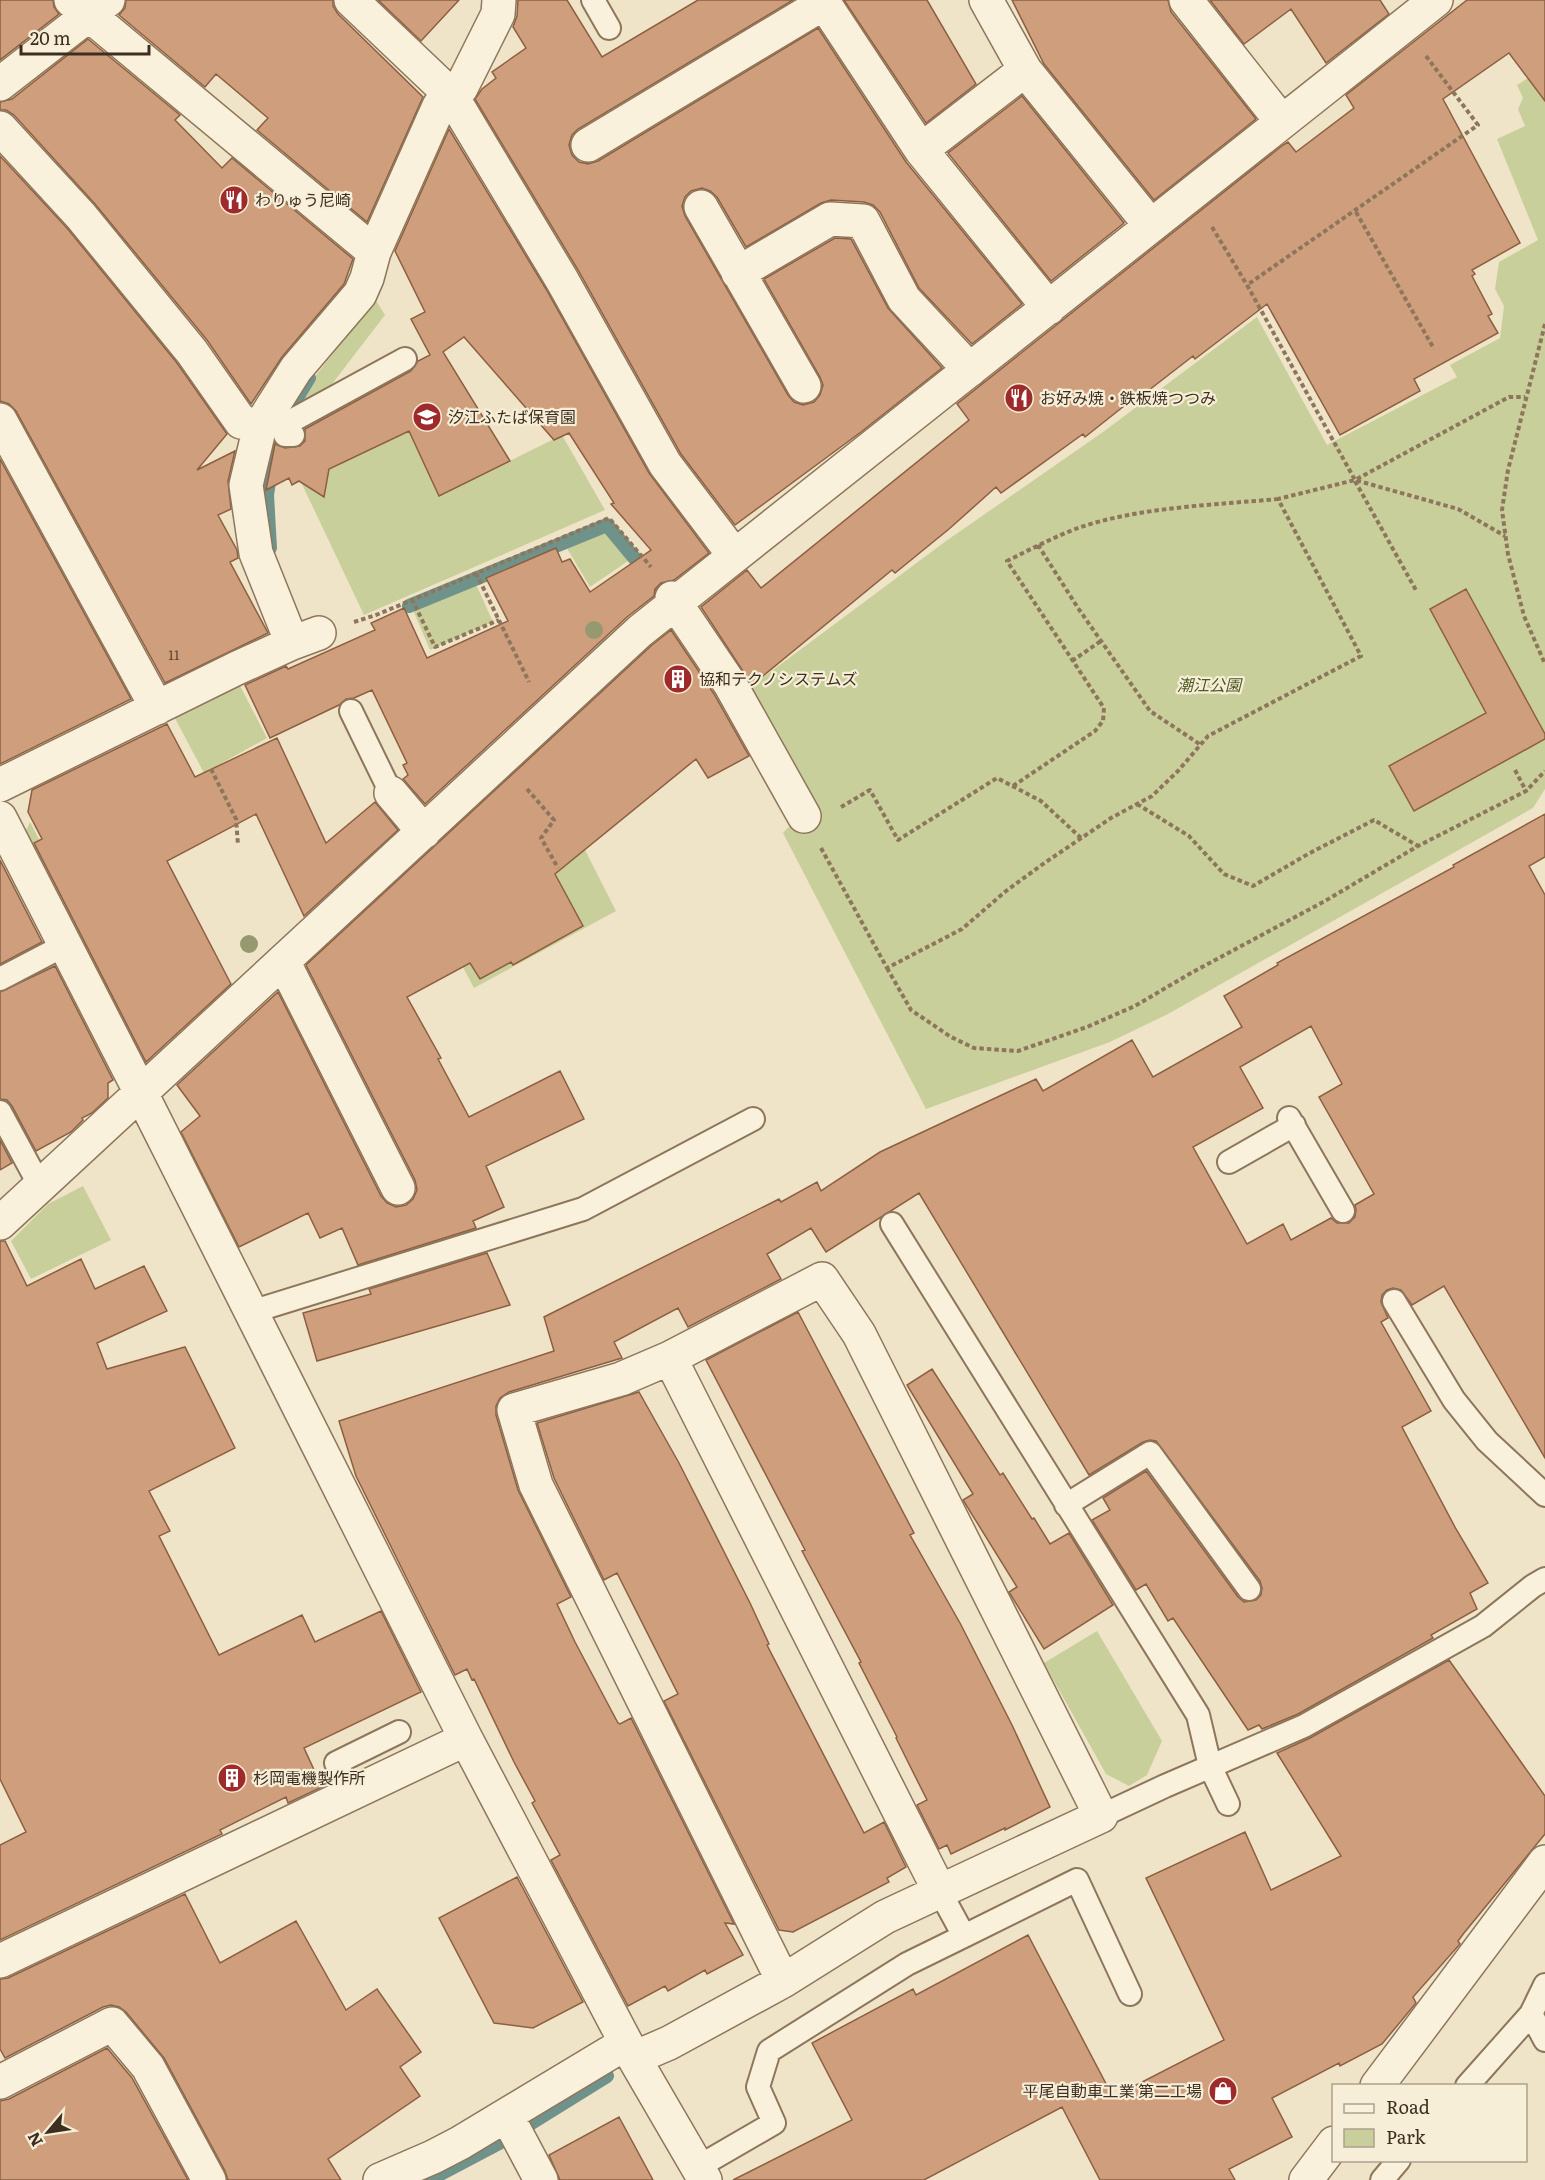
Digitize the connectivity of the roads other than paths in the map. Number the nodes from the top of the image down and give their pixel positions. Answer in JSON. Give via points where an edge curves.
{"nodes":[{"id":1,"x":351,"y":0,"type":"edge"},
{"id":2,"x":499,"y":0,"type":"edge"},
{"id":3,"x":593,"y":0,"type":"edge"},
{"id":4,"x":986,"y":0,"type":"edge"},
{"id":5,"x":1186,"y":0,"type":"edge"},
{"id":6,"x":1436,"y":0,"type":"edge"},
{"id":7,"x":823,"y":2,"type":"edge"},
{"id":8,"x":89,"y":5,"type":"edge"},
{"id":9,"x":609,"y":28,"type":"dead end"},
{"id":10,"x":1025,"y":70,"type":"junction"},
{"id":11,"x":0,"y":84,"type":"edge"},
{"id":12,"x":451,"y":95,"type":"junction"},
{"id":13,"x":1282,"y":122,"type":"junction"},
{"id":14,"x":0,"y":128,"type":"edge"},
{"id":15,"x":588,"y":145,"type":"dead end"},
{"id":16,"x":921,"y":150,"type":"junction"},
{"id":17,"x":701,"y":207,"type":"dead end"},
{"id":18,"x":1151,"y":226,"type":"junction"},
{"id":19,"x":374,"y":252,"type":"junction"},
{"id":20,"x":738,"y":273,"type":"junction"},
{"id":21,"x":1048,"y":308,"type":"junction"},
{"id":22,"x":405,"y":359,"type":"dead end"},
{"id":23,"x":970,"y":370,"type":"junction"},
{"id":24,"x":804,"y":386,"type":"dead end"},
{"id":25,"x":0,"y":420,"type":"edge"},
{"id":26,"x":260,"y":426,"type":"junction"},
{"id":27,"x":293,"y":435,"type":"dead end"},
{"id":28,"x":734,"y":555,"type":"junction"},
{"id":29,"x":673,"y":600,"type":"junction"},
{"id":30,"x":157,"y":708,"type":"junction"},
{"id":31,"x":351,"y":711,"type":"dead end"},
{"id":32,"x":0,"y":785,"type":"edge"},
{"id":33,"x":391,"y":793,"type":"joint"},
{"id":34,"x":807,"y":821,"type":"road end"},
{"id":35,"x":3,"y":830,"type":"edge"},
{"id":36,"x":423,"y":831,"type":"junction"},
{"id":37,"x":65,"y":945,"type":"junction"},
{"id":38,"x":283,"y":961,"type":"junction"},
{"id":39,"x":0,"y":979,"type":"edge"},
{"id":40,"x":141,"y":1093,"type":"junction"},
{"id":41,"x":0,"y":1112,"type":"edge"},
{"id":42,"x":753,"y":1119,"type":"dead end"},
{"id":43,"x":1229,"y":1162,"type":"dead end"},
{"id":44,"x":40,"y":1186,"type":"junction"},
{"id":45,"x":398,"y":1188,"type":"dead end"},
{"id":46,"x":1343,"y":1211,"type":"dead end"},
{"id":47,"x":0,"y":1223,"type":"edge"},
{"id":48,"x":892,"y":1224,"type":"dead end"},
{"id":49,"x":1394,"y":1301,"type":"dead end"},
{"id":50,"x":251,"y":1312,"type":"junction"},
{"id":51,"x":670,"y":1358,"type":"junction"},
{"id":52,"x":1545,"y":1495,"type":"edge"},
{"id":53,"x":1066,"y":1505,"type":"junction"},
{"id":54,"x":1545,"y":1579,"type":"edge"},
{"id":55,"x":1249,"y":1589,"type":"dead end"},
{"id":56,"x":399,"y":1732,"type":"dead end"},
{"id":57,"x":466,"y":1739,"type":"junction"},
{"id":58,"x":1210,"y":1766,"type":"junction"},
{"id":59,"x":351,"y":1794,"type":"junction"},
{"id":60,"x":1228,"y":1804,"type":"dead end"},
{"id":61,"x":1101,"y":1816,"type":"junction"},
{"id":62,"x":1545,"y":1862,"type":"edge"},
{"id":63,"x":939,"y":1890,"type":"junction"},
{"id":64,"x":964,"y":1935,"type":"junction"},
{"id":65,"x":0,"y":1961,"type":"edge"},
{"id":66,"x":783,"y":1981,"type":"junction"},
{"id":67,"x":1545,"y":1985,"type":"edge"},
{"id":68,"x":1130,"y":1994,"type":"dead end"},
{"id":69,"x":1531,"y":2014,"type":"junction"},
{"id":70,"x":1545,"y":2040,"type":"edge"},
{"id":71,"x":630,"y":2050,"type":"junction"},
{"id":72,"x":0,"y":2082,"type":"edge"},
{"id":73,"x":1378,"y":2084,"type":"edge"},
{"id":74,"x":1468,"y":2084,"type":"edge"},
{"id":75,"x":514,"y":2130,"type":"junction"},
{"id":76,"x":1332,"y":2146,"type":"edge"},
{"id":77,"x":1397,"y":2162,"type":"edge"},
{"id":78,"x":702,"y":2174,"type":"edge"},
{"id":79,"x":209,"y":2180,"type":"edge"},
{"id":80,"x":380,"y":2180,"type":"edge"},
{"id":81,"x":541,"y":2180,"type":"edge"},
{"id":82,"x":1306,"y":2180,"type":"edge"},
{"id":83,"x":1382,"y":2180,"type":"edge"}],
"edges":[{"from":1,"to":12,"type":"street"},
{"from":2,"to":12,"type":"street","via":[[498,14],[461,88]]},
{"from":3,"to":9,"type":"lane"},
{"from":4,"to":10,"type":"street"},
{"from":5,"to":13,"type":"street"},
{"from":6,"to":13,"type":"street"},
{"from":7,"to":15,"type":"street"},
{"from":7,"to":16,"type":"street"},
{"from":8,"to":11,"type":"street"},
{"from":8,"to":19,"type":"street"},
{"from":10,"to":16,"type":"street"},
{"from":10,"to":18,"type":"street"},
{"from":12,"to":19,"type":"street","via":[[439,106]]},
{"from":12,"to":28,"type":"street","via":[[562,280],[665,464]]},
{"from":13,"to":18,"type":"street"},
{"from":14,"to":26,"type":"street","via":[[81,216],[192,352],[241,422]]},
{"from":16,"to":21,"type":"street"},
{"from":17,"to":20,"type":"street"},
{"from":18,"to":21,"type":"street"},
{"from":19,"to":26,"type":"street","via":[[360,294],[296,369]]},
{"from":20,"to":23,"type":"street","via":[[830,219],[863,221],[904,299]]},
{"from":20,"to":24,"type":"street"},
{"from":21,"to":23,"type":"street"},
{"from":22,"to":27,"type":"lane","via":[[293,420],[285,435]]},
{"from":23,"to":28,"type":"street"},
{"from":25,"to":30,"type":"street"},
{"from":26,"to":30,"type":"street","via":[[246,485],[256,553],[306,638]]},
{"from":28,"to":29,"type":"street"},
{"from":29,"to":34,"type":"street","via":[[730,684]]},
{"from":29,"to":36,"type":"street"},
{"from":30,"to":32,"type":"street"},
{"from":31,"to":33,"type":"lane"},
{"from":33,"to":36,"type":"street"},
{"from":35,"to":37,"type":"street"},
{"from":36,"to":38,"type":"street"},
{"from":37,"to":39,"type":"lane"},
{"from":37,"to":40,"type":"street"},
{"from":38,"to":40,"type":"street"},
{"from":38,"to":45,"type":"street"},
{"from":40,"to":44,"type":"street"},
{"from":40,"to":50,"type":"street"},
{"from":41,"to":44,"type":"lane"},
{"from":42,"to":50,"type":"lane","via":[[584,1209]]},
{"from":43,"to":46,"type":"lane","via":[[1292,1121]]},
{"from":44,"to":47,"type":"street"},
{"from":48,"to":53,"type":"lane"},
{"from":49,"to":52,"type":"lane","via":[[1454,1400],[1487,1441]]},
{"from":50,"to":57,"type":"street"},
{"from":51,"to":61,"type":"street","via":[[822,1278],[859,1334]]},
{"from":51,"to":63,"type":"street"},
{"from":51,"to":66,"type":"street","via":[[621,1379],[514,1410],[536,1485]]},
{"from":53,"to":55,"type":"lane","via":[[1150,1453]]},
{"from":53,"to":58,"type":"lane","via":[[1198,1716]]},
{"from":54,"to":58,"type":"lane","via":[[1483,1626],[1304,1726]]},
{"from":56,"to":59,"type":"lane","via":[[336,1763]]},
{"from":57,"to":59,"type":"street"},
{"from":57,"to":71,"type":"street"},
{"from":58,"to":60,"type":"lane"},
{"from":58,"to":61,"type":"lane"},
{"from":59,"to":65,"type":"street"},
{"from":61,"to":63,"type":"street"},
{"from":62,"to":73,"type":"street"},
{"from":63,"to":64,"type":"lane"},
{"from":63,"to":66,"type":"street","via":[[885,1917]]},
{"from":64,"to":68,"type":"lane","via":[[1077,1880]]},
{"from":64,"to":78,"type":"lane","via":[[907,1964],[769,2051],[758,2088],[774,2123]]},
{"from":66,"to":71,"type":"street","via":[[669,2043]]},
{"from":67,"to":69,"type":"lane"},
{"from":69,"to":70,"type":"lane"},
{"from":69,"to":74,"type":"lane"},
{"from":71,"to":75,"type":"street"},
{"from":71,"to":78,"type":"street"},
{"from":72,"to":79,"type":"street","via":[[112,2024],[148,2067]]},
{"from":75,"to":80,"type":"street","via":[[433,2157]]},
{"from":75,"to":81,"type":"street"},
{"from":76,"to":82,"type":"street"},
{"from":77,"to":83,"type":"lane"}]}
